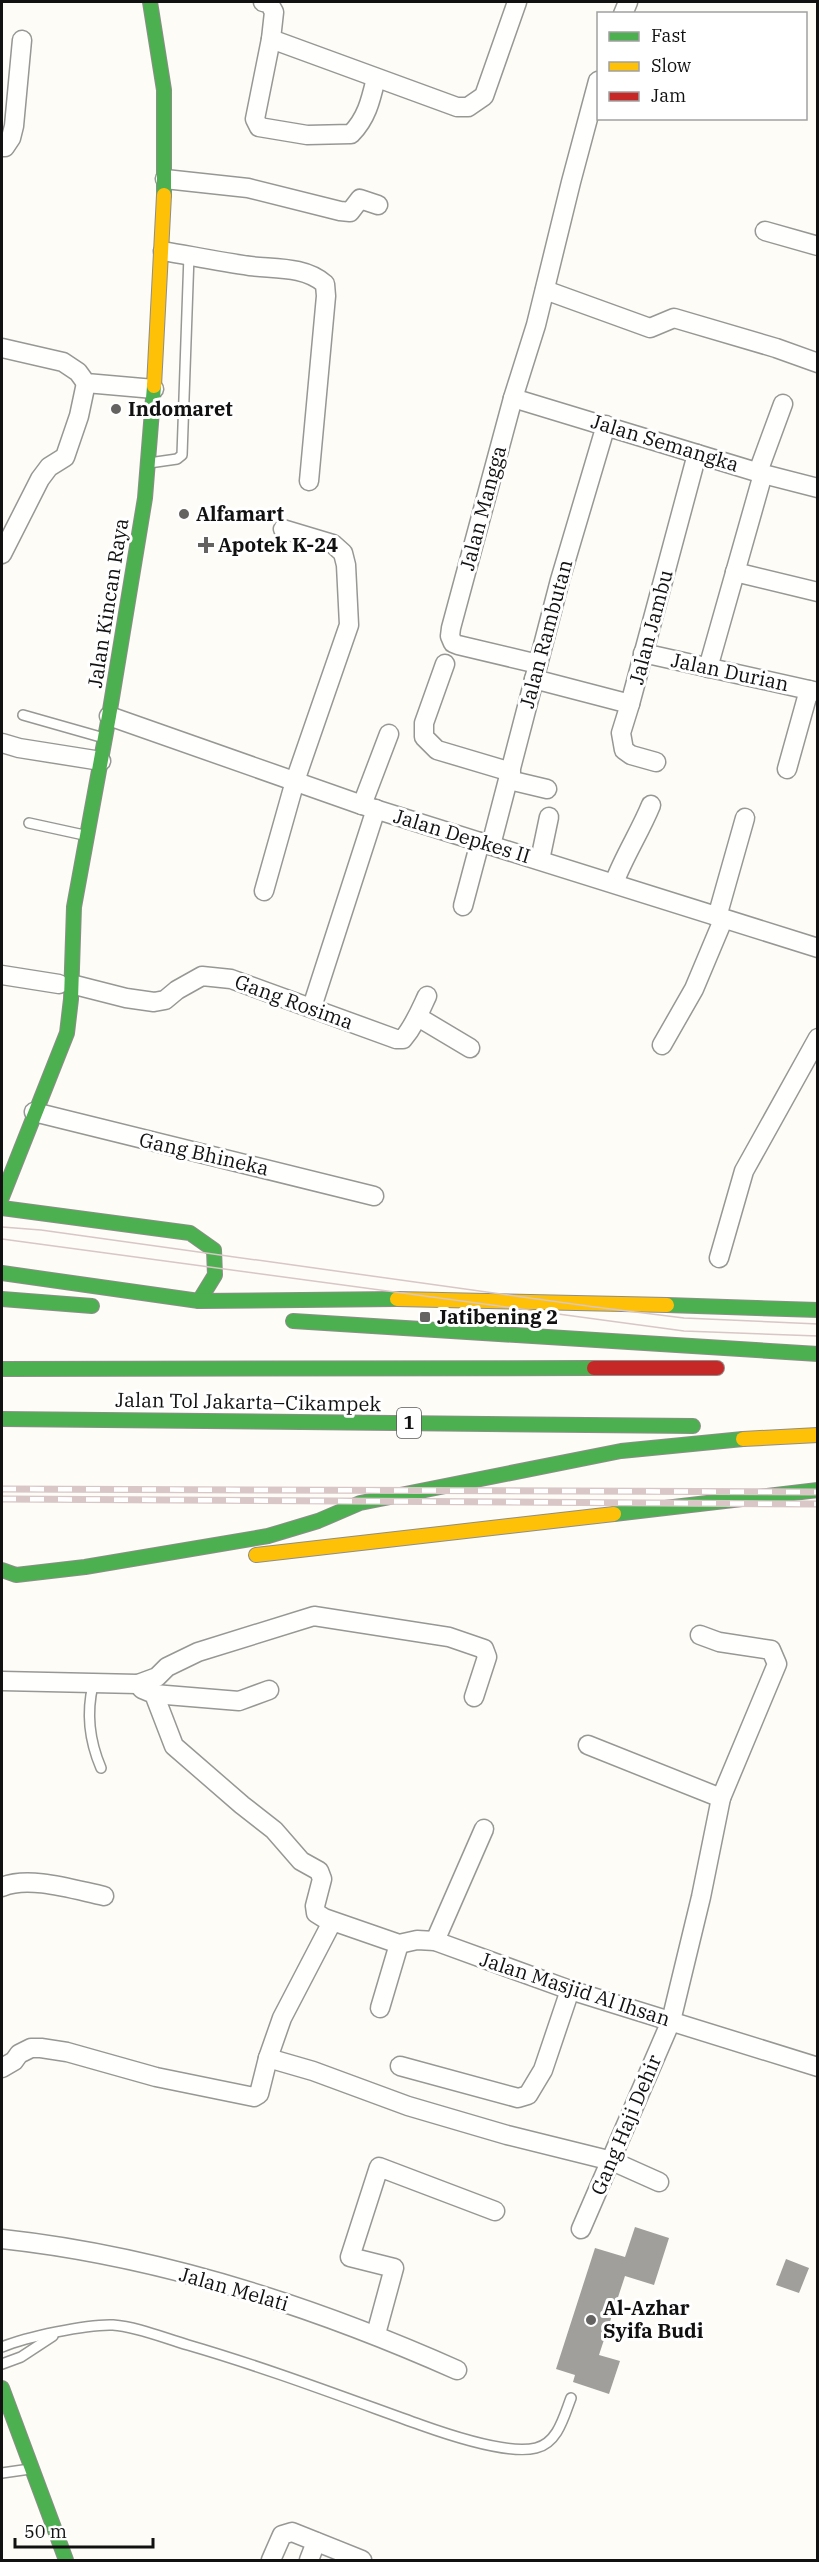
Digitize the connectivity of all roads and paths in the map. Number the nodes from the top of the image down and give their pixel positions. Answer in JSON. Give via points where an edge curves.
{"nodes":[{"id":1,"x":150,"y":2,"type":"edge"},
{"id":2,"x":263,"y":2,"type":"edge"},
{"id":3,"x":517,"y":2,"type":"edge"},
{"id":4,"x":271,"y":39,"type":"junction"},
{"id":5,"x":22,"y":40,"type":"dead end"},
{"id":6,"x":376,"y":78,"type":"junction"},
{"id":7,"x":597,"y":85,"type":"edge"},
{"id":8,"x":2,"y":147,"type":"edge"},
{"id":9,"x":165,"y":179,"type":"junction"},
{"id":10,"x":378,"y":205,"type":"dead end"},
{"id":11,"x":765,"y":231,"type":"dead end"},
{"id":12,"x":818,"y":246,"type":"edge"},
{"id":13,"x":163,"y":251,"type":"junction"},
{"id":14,"x":189,"y":255,"type":"junction"},
{"id":15,"x":544,"y":290,"type":"junction"},
{"id":16,"x":2,"y":348,"type":"edge"},
{"id":17,"x":818,"y":363,"type":"edge"},
{"id":18,"x":86,"y":383,"type":"junction"},
{"id":19,"x":154,"y":389,"type":"junction"},
{"id":20,"x":513,"y":398,"type":"junction"},
{"id":21,"x":783,"y":404,"type":"dead end"},
{"id":22,"x":606,"y":424,"type":"junction"},
{"id":23,"x":697,"y":454,"type":"junction"},
{"id":24,"x":148,"y":463,"type":"junction"},
{"id":25,"x":760,"y":473,"type":"junction"},
{"id":26,"x":309,"y":481,"type":"dead end"},
{"id":27,"x":818,"y":488,"type":"edge"},
{"id":28,"x":283,"y":529,"type":"dead end"},
{"id":29,"x":2,"y":554,"type":"edge"},
{"id":30,"x":735,"y":572,"type":"junction"},
{"id":31,"x":818,"y":592,"type":"edge"},
{"id":32,"x":643,"y":653,"type":"junction"},
{"id":33,"x":445,"y":664,"type":"dead end"},
{"id":34,"x":708,"y":668,"type":"junction"},
{"id":35,"x":536,"y":672,"type":"junction"},
{"id":36,"x":813,"y":691,"type":"edge"},
{"id":37,"x":630,"y":704,"type":"junction"},
{"id":38,"x":23,"y":716,"type":"dead end"},
{"id":39,"x":109,"y":716,"type":"junction"},
{"id":40,"x":389,"y":734,"type":"dead end"},
{"id":41,"x":105,"y":738,"type":"junction"},
{"id":42,"x":2,"y":742,"type":"edge"},
{"id":43,"x":101,"y":761,"type":"junction"},
{"id":44,"x":656,"y":762,"type":"dead end"},
{"id":45,"x":787,"y":769,"type":"dead end"},
{"id":46,"x":510,"y":776,"type":"junction"},
{"id":47,"x":295,"y":781,"type":"junction"},
{"id":48,"x":547,"y":789,"type":"dead end"},
{"id":49,"x":651,"y":804,"type":"dead end"},
{"id":50,"x":369,"y":807,"type":"junction"},
{"id":51,"x":549,"y":818,"type":"dead end"},
{"id":52,"x":745,"y":818,"type":"dead end"},
{"id":53,"x":29,"y":824,"type":"dead end"},
{"id":54,"x":86,"y":836,"type":"junction"},
{"id":55,"x":485,"y":844,"type":"junction"},
{"id":56,"x":540,"y":860,"type":"junction"},
{"id":57,"x":614,"y":883,"type":"junction"},
{"id":58,"x":264,"y":891,"type":"dead end"},
{"id":59,"x":463,"y":906,"type":"dead end"},
{"id":60,"x":720,"y":918,"type":"junction"},
{"id":61,"x":818,"y":948,"type":"edge"},
{"id":62,"x":2,"y":975,"type":"edge"},
{"id":63,"x":65,"y":984,"type":"junction"},
{"id":64,"x":427,"y":996,"type":"dead end"},
{"id":65,"x":312,"y":1007,"type":"junction"},
{"id":66,"x":418,"y":1017,"type":"junction"},
{"id":67,"x":818,"y":1038,"type":"edge"},
{"id":68,"x":662,"y":1045,"type":"dead end"},
{"id":69,"x":470,"y":1048,"type":"dead end"},
{"id":70,"x":34,"y":1112,"type":"junction"},
{"id":71,"x":374,"y":1196,"type":"dead end"},
{"id":72,"x":2,"y":1197,"type":"edge"},
{"id":73,"x":2,"y":1208,"type":"edge"},
{"id":74,"x":719,"y":1258,"type":"dead end"},
{"id":75,"x":2,"y":1273,"type":"edge"},
{"id":76,"x":2,"y":1299,"type":"edge"},
{"id":77,"x":199,"y":1300,"type":"junction"},
{"id":78,"x":105,"y":1307,"type":"dead end"},
{"id":79,"x":818,"y":1310,"type":"edge"},
{"id":80,"x":278,"y":1320,"type":"dead end"},
{"id":81,"x":818,"y":1354,"type":"edge"},
{"id":82,"x":733,"y":1368,"type":"dead end"},
{"id":83,"x":2,"y":1369,"type":"edge"},
{"id":84,"x":2,"y":1419,"type":"edge"},
{"id":85,"x":818,"y":1427,"type":"edge"},
{"id":86,"x":818,"y":1435,"type":"edge"},
{"id":87,"x":818,"y":1490,"type":"edge"},
{"id":88,"x":238,"y":1557,"type":"dead end"},
{"id":89,"x":192,"y":1563,"type":"dead end"},
{"id":90,"x":85,"y":1567,"type":"junction"},
{"id":91,"x":2,"y":1570,"type":"edge"},
{"id":92,"x":2,"y":1575,"type":"edge"},
{"id":93,"x":16,"y":1575,"type":"junction"},
{"id":94,"x":700,"y":1635,"type":"dead end"},
{"id":95,"x":2,"y":1681,"type":"edge"},
{"id":96,"x":93,"y":1684,"type":"junction"},
{"id":97,"x":138,"y":1684,"type":"junction"},
{"id":98,"x":269,"y":1690,"type":"dead end"},
{"id":99,"x":154,"y":1694,"type":"junction"},
{"id":100,"x":474,"y":1696,"type":"dead end"},
{"id":101,"x":588,"y":1745,"type":"dead end"},
{"id":102,"x":100,"y":1768,"type":"dead end"},
{"id":103,"x":721,"y":1798,"type":"junction"},
{"id":104,"x":484,"y":1829,"type":"dead end"},
{"id":105,"x":2,"y":1887,"type":"edge"},
{"id":106,"x":104,"y":1896,"type":"dead end"},
{"id":107,"x":332,"y":1922,"type":"junction"},
{"id":108,"x":435,"y":1941,"type":"junction"},
{"id":109,"x":399,"y":1944,"type":"junction"},
{"id":110,"x":570,"y":1990,"type":"junction"},
{"id":111,"x":380,"y":2008,"type":"dead end"},
{"id":112,"x":671,"y":2021,"type":"junction"},
{"id":113,"x":268,"y":2058,"type":"junction"},
{"id":114,"x":400,"y":2066,"type":"dead end"},
{"id":115,"x":818,"y":2067,"type":"edge"},
{"id":116,"x":2,"y":2068,"type":"edge"},
{"id":117,"x":612,"y":2161,"type":"junction"},
{"id":118,"x":659,"y":2182,"type":"dead end"},
{"id":119,"x":495,"y":2211,"type":"dead end"},
{"id":120,"x":581,"y":2229,"type":"dead end"},
{"id":121,"x":2,"y":2239,"type":"edge"},
{"id":122,"x":57,"y":2333,"type":"junction"},
{"id":123,"x":376,"y":2334,"type":"junction"},
{"id":124,"x":2,"y":2347,"type":"edge"},
{"id":125,"x":2,"y":2364,"type":"edge"},
{"id":126,"x":458,"y":2370,"type":"dead end"},
{"id":127,"x":2,"y":2388,"type":"edge"},
{"id":128,"x":571,"y":2398,"type":"dead end"},
{"id":129,"x":32,"y":2468,"type":"junction"},
{"id":130,"x":2,"y":2473,"type":"edge"},
{"id":131,"x":316,"y":2542,"type":"junction"},
{"id":132,"x":66,"y":2560,"type":"edge"},
{"id":133,"x":271,"y":2560,"type":"edge"},
{"id":134,"x":309,"y":2560,"type":"edge"},
{"id":135,"x":362,"y":2560,"type":"edge"}],
"edges":[{"from":1,"to":9,"type":"main road","name":"Jalan Kincan Raya","via":[[164,90]]},
{"from":2,"to":4,"type":"street","via":[[269,3],[274,12]]},
{"from":3,"to":6,"type":"street","via":[[484,96],[468,107],[457,107]]},
{"from":4,"to":6,"type":"street"},
{"from":4,"to":6,"type":"street","via":[[255,119],[259,127],[307,135],[351,134],[369,106]]},
{"from":5,"to":8,"type":"street","via":[[14,126],[11,138]]},
{"from":7,"to":15,"type":"street","name":"Jalan Mangga"},
{"from":9,"to":10,"type":"street","via":[[248,188],[340,211],[350,212],[360,199]]},
{"from":9,"to":13,"type":"main road","name":"Jalan Kincan Raya"},
{"from":11,"to":12,"type":"street"},
{"from":13,"to":14,"type":"street"},
{"from":13,"to":19,"type":"main road","name":"Jalan Kincan Raya"},
{"from":14,"to":24,"type":"lane","via":[[182,455]]},
{"from":14,"to":26,"type":"street","via":[[295,270],[325,284]]},
{"from":15,"to":17,"type":"street","via":[[650,328],[674,318]]},
{"from":15,"to":20,"type":"street","name":"Jalan Mangga"},
{"from":16,"to":18,"type":"street","via":[[63,362]]},
{"from":18,"to":19,"type":"street"},
{"from":18,"to":29,"type":"street","via":[[65,457],[49,467],[40,479]]},
{"from":19,"to":24,"type":"main road","name":"Jalan Kincan Raya"},
{"from":20,"to":22,"type":"street","name":"Jalan Semangka"},
{"from":20,"to":35,"type":"street","name":"Jalan Mangga","via":[[450,636],[453,643]]},
{"from":21,"to":25,"type":"street"},
{"from":22,"to":23,"type":"street","name":"Jalan Semangka"},
{"from":22,"to":35,"type":"street","name":"Jalan Rambutan"},
{"from":23,"to":25,"type":"street","name":"Jalan Semangka"},
{"from":23,"to":32,"type":"street","name":"Jalan Jambu"},
{"from":24,"to":39,"type":"main road","name":"Jalan Kincan Raya","via":[[144,509]]},
{"from":25,"to":27,"type":"street","name":"Jalan Semangka"},
{"from":25,"to":30,"type":"street"},
{"from":28,"to":47,"type":"street","via":[[333,544],[343,553],[349,611],[347,634]]},
{"from":30,"to":31,"type":"street"},
{"from":30,"to":34,"type":"street"},
{"from":32,"to":34,"type":"street","name":"Jalan Durian"},
{"from":32,"to":37,"type":"street","name":"Jalan Jambu"},
{"from":33,"to":46,"type":"street","via":[[424,723],[424,737],[437,750]]},
{"from":34,"to":36,"type":"street","name":"Jalan Durian"},
{"from":35,"to":37,"type":"street","name":"Jalan Jambu"},
{"from":35,"to":46,"type":"street","name":"Jalan Rambutan"},
{"from":36,"to":45,"type":"street"},
{"from":37,"to":44,"type":"street","via":[[620,740],[624,750]]},
{"from":38,"to":41,"type":"lane"},
{"from":39,"to":41,"type":"main road","name":"Jalan Kincan Raya"},
{"from":39,"to":47,"type":"street","name":"Jalan Depkes II"},
{"from":40,"to":50,"type":"street"},
{"from":41,"to":43,"type":"main road","name":"Jalan Kincan Raya"},
{"from":42,"to":43,"type":"street"},
{"from":43,"to":54,"type":"main road","name":"Jalan Kincan Raya"},
{"from":46,"to":48,"type":"street"},
{"from":46,"to":55,"type":"street","name":"Jalan Rambutan"},
{"from":47,"to":50,"type":"street","name":"Jalan Depkes II"},
{"from":47,"to":58,"type":"street"},
{"from":49,"to":57,"type":"street"},
{"from":50,"to":55,"type":"street","name":"Jalan Depkes II"},
{"from":50,"to":65,"type":"street"},
{"from":51,"to":56,"type":"street"},
{"from":52,"to":60,"type":"street"},
{"from":53,"to":54,"type":"lane"},
{"from":54,"to":63,"type":"main road","name":"Jalan Kincan Raya"},
{"from":55,"to":56,"type":"street","name":"Jalan Depkes II"},
{"from":55,"to":59,"type":"street","name":"Jalan Rambutan"},
{"from":56,"to":57,"type":"street","name":"Jalan Depkes II"},
{"from":57,"to":60,"type":"street","name":"Jalan Depkes II"},
{"from":60,"to":61,"type":"street","name":"Jalan Depkes II"},
{"from":60,"to":68,"type":"street","via":[[694,989]]},
{"from":62,"to":63,"type":"street","name":"Gang Rosima"},
{"from":63,"to":65,"type":"street","name":"Gang Rosima","via":[[154,1002],[165,1000],[202,976],[217,976]]},
{"from":63,"to":70,"type":"main road","name":"Jalan Kincan Raya","via":[[67,1033]]},
{"from":64,"to":66,"type":"street","name":"Gang Rosima"},
{"from":65,"to":66,"type":"street","name":"Gang Rosima","via":[[396,1039],[403,1039]]},
{"from":66,"to":69,"type":"street"},
{"from":67,"to":74,"type":"street","via":[[744,1171]]},
{"from":70,"to":71,"type":"street","name":"Gang Bhineka"},
{"from":70,"to":72,"type":"main road","name":"Jalan Kincan Raya"},
{"from":73,"to":77,"type":"main road","via":[[190,1233],[214,1250],[215,1275]]},
{"from":75,"to":77,"type":"main road"},
{"from":76,"to":78,"type":"main road"},
{"from":77,"to":79,"type":"main road","via":[[455,1299]]},
{"from":80,"to":81,"type":"main road"},
{"from":82,"to":83,"type":"main road","name":"Jalan Tol Jakarta–Cikampek"},
{"from":84,"to":85,"type":"main road","name":"Jalan Tol Jakarta–Cikampek","number":"1"},
{"from":86,"to":90,"type":"main road","via":[[621,1451],[360,1503],[268,1536]]},
{"from":87,"to":88,"type":"main road"},
{"from":89,"to":90,"type":"main road"},
{"from":90,"to":93,"type":"main road"},
{"from":91,"to":93,"type":"main road"},
{"from":92,"to":93,"type":"lane"},
{"from":94,"to":103,"type":"street","name":"Gang Haji Dehir","via":[[771,1650],[777,1664]]},
{"from":95,"to":96,"type":"street"},
{"from":96,"to":97,"type":"street"},
{"from":96,"to":102,"type":"lane","via":[[88,1711]]},
{"from":97,"to":99,"type":"street"},
{"from":97,"to":100,"type":"street","via":[[198,1652],[314,1616],[449,1637],[484,1649],[487,1657]]},
{"from":98,"to":99,"type":"street","via":[[239,1701]]},
{"from":99,"to":107,"type":"street","via":[[174,1746],[274,1830],[301,1861],[318,1871],[322,1880],[316,1913]]},
{"from":101,"to":103,"type":"street"},
{"from":103,"to":112,"type":"street","name":"Gang Haji Dehir"},
{"from":104,"to":108,"type":"street"},
{"from":105,"to":106,"type":"street","via":[[35,1882]]},
{"from":107,"to":109,"type":"street","name":"Jalan Masjid Al Ihsan"},
{"from":107,"to":113,"type":"street","via":[[282,2018]]},
{"from":108,"to":109,"type":"street","name":"Jalan Masjid Al Ihsan"},
{"from":108,"to":110,"type":"street","name":"Jalan Masjid Al Ihsan"},
{"from":109,"to":111,"type":"street"},
{"from":110,"to":112,"type":"street","name":"Jalan Masjid Al Ihsan"},
{"from":110,"to":114,"type":"street","via":[[543,2070],[528,2095],[518,2098]]},
{"from":112,"to":115,"type":"street","name":"Jalan Masjid Al Ihsan"},
{"from":112,"to":117,"type":"street","name":"Gang Haji Dehir"},
{"from":113,"to":116,"type":"street","via":[[259,2094],[254,2097],[41,2048],[19,2054]]},
{"from":113,"to":117,"type":"street","via":[[419,2109]]},
{"from":117,"to":118,"type":"street"},
{"from":117,"to":120,"type":"street","name":"Gang Haji Dehir"},
{"from":119,"to":123,"type":"street","via":[[379,2167],[350,2257],[394,2268]]},
{"from":121,"to":123,"type":"street","name":"Jalan Melati","via":[[113,2256],[280,2301]]},
{"from":122,"to":124,"type":"lane","via":[[17,2340]]},
{"from":122,"to":125,"type":"lane","via":[[21,2357]]},
{"from":122,"to":128,"type":"lane","via":[[102,2325],[129,2328],[255,2365],[456,2437],[519,2450],[538,2448],[553,2438]]},
{"from":123,"to":126,"type":"street","name":"Jalan Melati"},
{"from":127,"to":129,"type":"main road"},
{"from":129,"to":130,"type":"lane"},
{"from":129,"to":132,"type":"main road"},
{"from":131,"to":133,"type":"street","via":[[292,2532],[282,2535]]},
{"from":131,"to":134,"type":"street"},
{"from":131,"to":135,"type":"street"}]}
